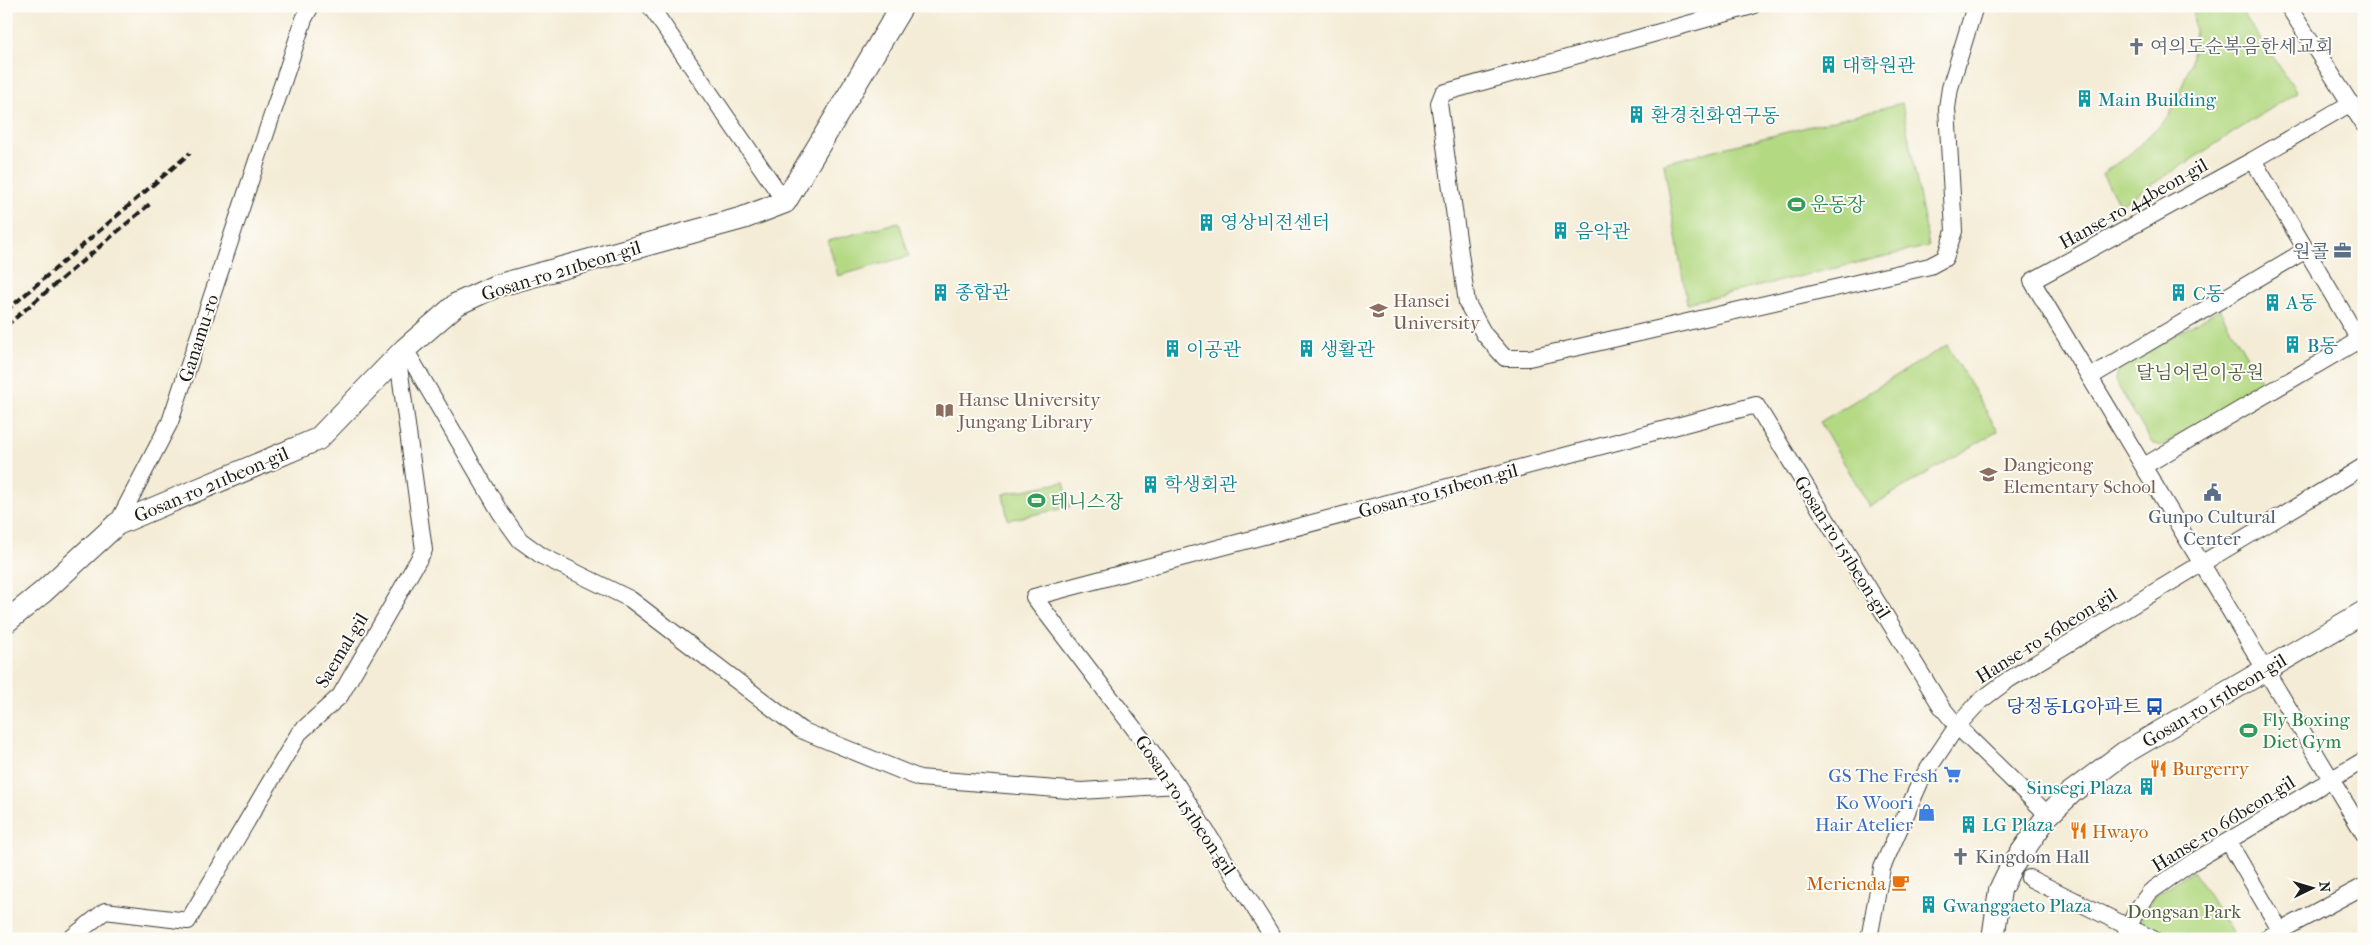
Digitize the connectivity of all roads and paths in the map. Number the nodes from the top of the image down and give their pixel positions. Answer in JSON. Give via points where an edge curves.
{"nodes":[{"id":1,"x":311,"y":6,"type":"edge"},
{"id":2,"x":650,"y":6,"type":"edge"},
{"id":3,"x":902,"y":6,"type":"edge"},
{"id":4,"x":1752,"y":6,"type":"edge"},
{"id":5,"x":1975,"y":6,"type":"edge"},
{"id":6,"x":2288,"y":6,"type":"edge"},
{"id":7,"x":2351,"y":103,"type":"junction"},
{"id":8,"x":2364,"y":125,"type":"edge"},
{"id":9,"x":2253,"y":160,"type":"junction"},
{"id":10,"x":785,"y":202,"type":"junction"},
{"id":11,"x":2306,"y":250,"type":"junction"},
{"id":12,"x":2361,"y":344,"type":"edge"},
{"id":13,"x":401,"y":354,"type":"junction"},
{"id":14,"x":2090,"y":378,"type":"junction"},
{"id":15,"x":2144,"y":466,"type":"junction"},
{"id":16,"x":2364,"y":466,"type":"edge"},
{"id":17,"x":117,"y":524,"type":"junction"},
{"id":18,"x":2202,"y":562,"type":"junction"},
{"id":19,"x":2364,"y":612,"type":"edge"},
{"id":20,"x":6,"y":622,"type":"edge"},
{"id":21,"x":2266,"y":668,"type":"junction"},
{"id":22,"x":1957,"y":726,"type":"junction"},
{"id":23,"x":2364,"y":760,"type":"edge"},
{"id":24,"x":2332,"y":780,"type":"junction"},
{"id":25,"x":1177,"y":785,"type":"junction"},
{"id":26,"x":2048,"y":815,"type":"junction"},
{"id":27,"x":2364,"y":834,"type":"edge"},
{"id":28,"x":2228,"y":842,"type":"junction"},
{"id":29,"x":2029,"y":878,"type":"dead end"},
{"id":30,"x":2364,"y":886,"type":"edge"},
{"id":31,"x":2280,"y":930,"type":"junction"},
{"id":32,"x":2126,"y":933,"type":"edge"},
{"id":33,"x":70,"y":939,"type":"edge"},
{"id":34,"x":1274,"y":939,"type":"edge"},
{"id":35,"x":1869,"y":939,"type":"edge"},
{"id":36,"x":1993,"y":939,"type":"edge"},
{"id":37,"x":2153,"y":939,"type":"edge"},
{"id":38,"x":2265,"y":939,"type":"edge"}],
"edges":[{"from":1,"to":17,"type":"street","name":"Ganamu-ro","via":[[170,422]]},
{"from":2,"to":10,"type":"street"},
{"from":3,"to":10,"type":"street"},
{"from":4,"to":5,"type":"street","via":[[1443,93],[1439,103],[1467,302],[1484,334],[1505,358],[1529,358],[1582,346],[1930,266],[1945,258],[1954,231],[1947,108]]},
{"from":6,"to":7,"type":"street"},
{"from":7,"to":8,"type":"street"},
{"from":7,"to":9,"type":"street","name":"Hanse-ro 44beon-gil"},
{"from":9,"to":11,"type":"street"},
{"from":9,"to":14,"type":"street","name":"Hanse-ro 44beon-gil","via":[[2032,281]]},
{"from":10,"to":13,"type":"street","name":"Gosan-ro 211beon-gil","via":[[744,218],[496,286],[457,304]]},
{"from":11,"to":12,"type":"street"},
{"from":11,"to":14,"type":"street"},
{"from":12,"to":15,"type":"street"},
{"from":13,"to":17,"type":"street","name":"Gosan-ro 211beon-gil","via":[[318,439]]},
{"from":13,"to":25,"type":"street","via":[[520,540],[542,556],[630,599],[801,730],[919,778],[1081,791]]},
{"from":13,"to":33,"type":"street","name":"Saemal-gil","via":[[424,550],[340,696],[299,733],[188,921],[105,911]]},
{"from":14,"to":15,"type":"street","name":"Hanse-ro 44beon-gil"},
{"from":15,"to":18,"type":"street","name":"Hanse-ro 44beon-gil"},
{"from":16,"to":18,"type":"street","name":"Hanse-ro 56beon-gil"},
{"from":17,"to":20,"type":"street","name":"Ganamu-ro"},
{"from":18,"to":21,"type":"street","name":"Hanse-ro 44beon-gil"},
{"from":18,"to":22,"type":"street","name":"Hanse-ro 56beon-gil","via":[[2008,680],[1980,701]]},
{"from":19,"to":21,"type":"street","name":"Gosan-ro 151beon-gil"},
{"from":21,"to":24,"type":"street","name":"Hanse-ro 44beon-gil"},
{"from":21,"to":26,"type":"street","name":"Gosan-ro 151beon-gil","via":[[2124,753],[2072,792]]},
{"from":22,"to":25,"type":"street","name":"Gosan-ro 151beon-gil","via":[[1935,696],[1756,405],[1034,596]]},
{"from":22,"to":26,"type":"street","name":"Gosan-ro 151beon-gil"},
{"from":22,"to":35,"type":"street","name":"Hanse-ro 56beon-gil","via":[[1922,778],[1882,868]]},
{"from":23,"to":24,"type":"street","name":"Hanse-ro 66beon-gil"},
{"from":24,"to":27,"type":"street","name":"Hanse-ro 44beon-gil"},
{"from":24,"to":28,"type":"street","name":"Hanse-ro 66beon-gil"},
{"from":25,"to":34,"type":"street","name":"Gosan-ro 151beon-gil"},
{"from":26,"to":36,"type":"street","name":"Gosan-ro 151beon-gil","via":[[2010,869],[2000,890]]},
{"from":28,"to":31,"type":"street"},
{"from":28,"to":32,"type":"street","name":"Hanse-ro 66beon-gil","via":[[2150,892]]},
{"from":29,"to":32,"type":"street"},
{"from":30,"to":31,"type":"street"},
{"from":31,"to":38,"type":"street"},
{"from":32,"to":37,"type":"street"}]}
